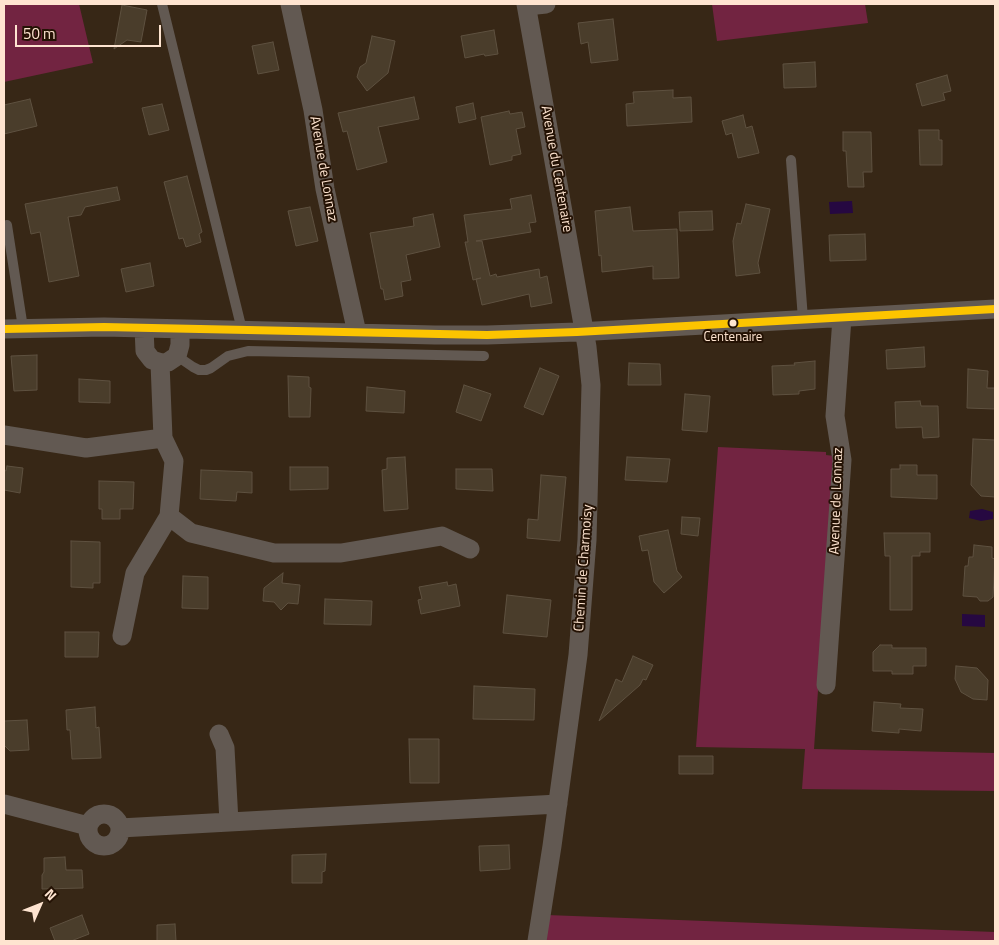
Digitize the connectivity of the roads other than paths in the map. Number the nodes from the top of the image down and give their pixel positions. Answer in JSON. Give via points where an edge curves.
{"nodes":[{"id":1,"x":162,"y":4,"type":"edge"},
{"id":2,"x":290,"y":4,"type":"edge"},
{"id":3,"x":546,"y":4,"type":"edge"},
{"id":4,"x":527,"y":5,"type":"edge"},
{"id":5,"x":791,"y":160,"type":"dead end"},
{"id":6,"x":8,"y":225,"type":"dead end"},
{"id":7,"x":995,"y":310,"type":"edge"},
{"id":8,"x":842,"y":318,"type":"junction"},
{"id":9,"x":803,"y":320,"type":"junction"},
{"id":10,"x":23,"y":328,"type":"junction"},
{"id":11,"x":144,"y":328,"type":"junction"},
{"id":12,"x":4,"y":329,"type":"edge"},
{"id":13,"x":180,"y":329,"type":"junction"},
{"id":14,"x":242,"y":330,"type":"junction"},
{"id":15,"x":585,"y":331,"type":"junction"},
{"id":16,"x":357,"y":333,"type":"junction"},
{"id":17,"x":484,"y":356,"type":"dead end"},
{"id":18,"x":168,"y":359,"type":"junction"},
{"id":19,"x":4,"y":435,"type":"edge"},
{"id":20,"x":163,"y":438,"type":"junction"},
{"id":21,"x":169,"y":516,"type":"junction"},
{"id":22,"x":470,"y":549,"type":"dead end"},
{"id":23,"x":122,"y":636,"type":"dead end"},
{"id":24,"x":826,"y":685,"type":"dead end"},
{"id":25,"x":219,"y":734,"type":"dead end"},
{"id":26,"x":4,"y":804,"type":"edge"},
{"id":27,"x":558,"y":804,"type":"junction"},
{"id":28,"x":229,"y":822,"type":"junction"},
{"id":29,"x":538,"y":941,"type":"edge"}],
"edges":[{"from":1,"to":14,"type":"lane"},
{"from":2,"to":16,"type":"street","name":"Avenue de Lonnaz","via":[[313,110],[325,189]]},
{"from":3,"to":4,"type":"street","name":"Avenue du Centenaire"},
{"from":4,"to":15,"type":"street","name":"Avenue du Centenaire"},
{"from":5,"to":9,"type":"lane"},
{"from":6,"to":10,"type":"lane"},
{"from":7,"to":8,"type":"street"},
{"from":8,"to":9,"type":"street"},
{"from":8,"to":24,"type":"street","name":"Avenue de Lonnaz","via":[[835,416],[842,460]]},
{"from":9,"to":15,"type":"street"},
{"from":10,"to":11,"type":"street"},
{"from":10,"to":12,"type":"street"},
{"from":11,"to":13,"type":"street"},
{"from":11,"to":18,"type":"street","via":[[145,351],[152,360]]},
{"from":13,"to":14,"type":"street"},
{"from":13,"to":18,"type":"street","via":[[180,345]]},
{"from":14,"to":16,"type":"street"},
{"from":15,"to":16,"type":"street","via":[[487,335]]},
{"from":15,"to":27,"type":"street","name":"Chemin de Charmoisy","via":[[591,392],[587,540],[578,655]]},
{"from":17,"to":18,"type":"lane","via":[[248,350],[228,356],[206,370]]},
{"from":18,"to":20,"type":"street"},
{"from":19,"to":20,"type":"street","via":[[86,448]]},
{"from":20,"to":21,"type":"street","via":[[174,461]]},
{"from":21,"to":22,"type":"street","via":[[190,533],[274,553],[341,553],[442,536]]},
{"from":21,"to":23,"type":"street","via":[[135,574]]},
{"from":25,"to":28,"type":"street","via":[[225,748]]},
{"from":26,"to":28,"type":"street","via":[[88,826],[94,817],[105,814],[115,818],[120,828]]},
{"from":27,"to":28,"type":"street"},
{"from":27,"to":29,"type":"street","name":"Chemin de Charmoisy"}]}
